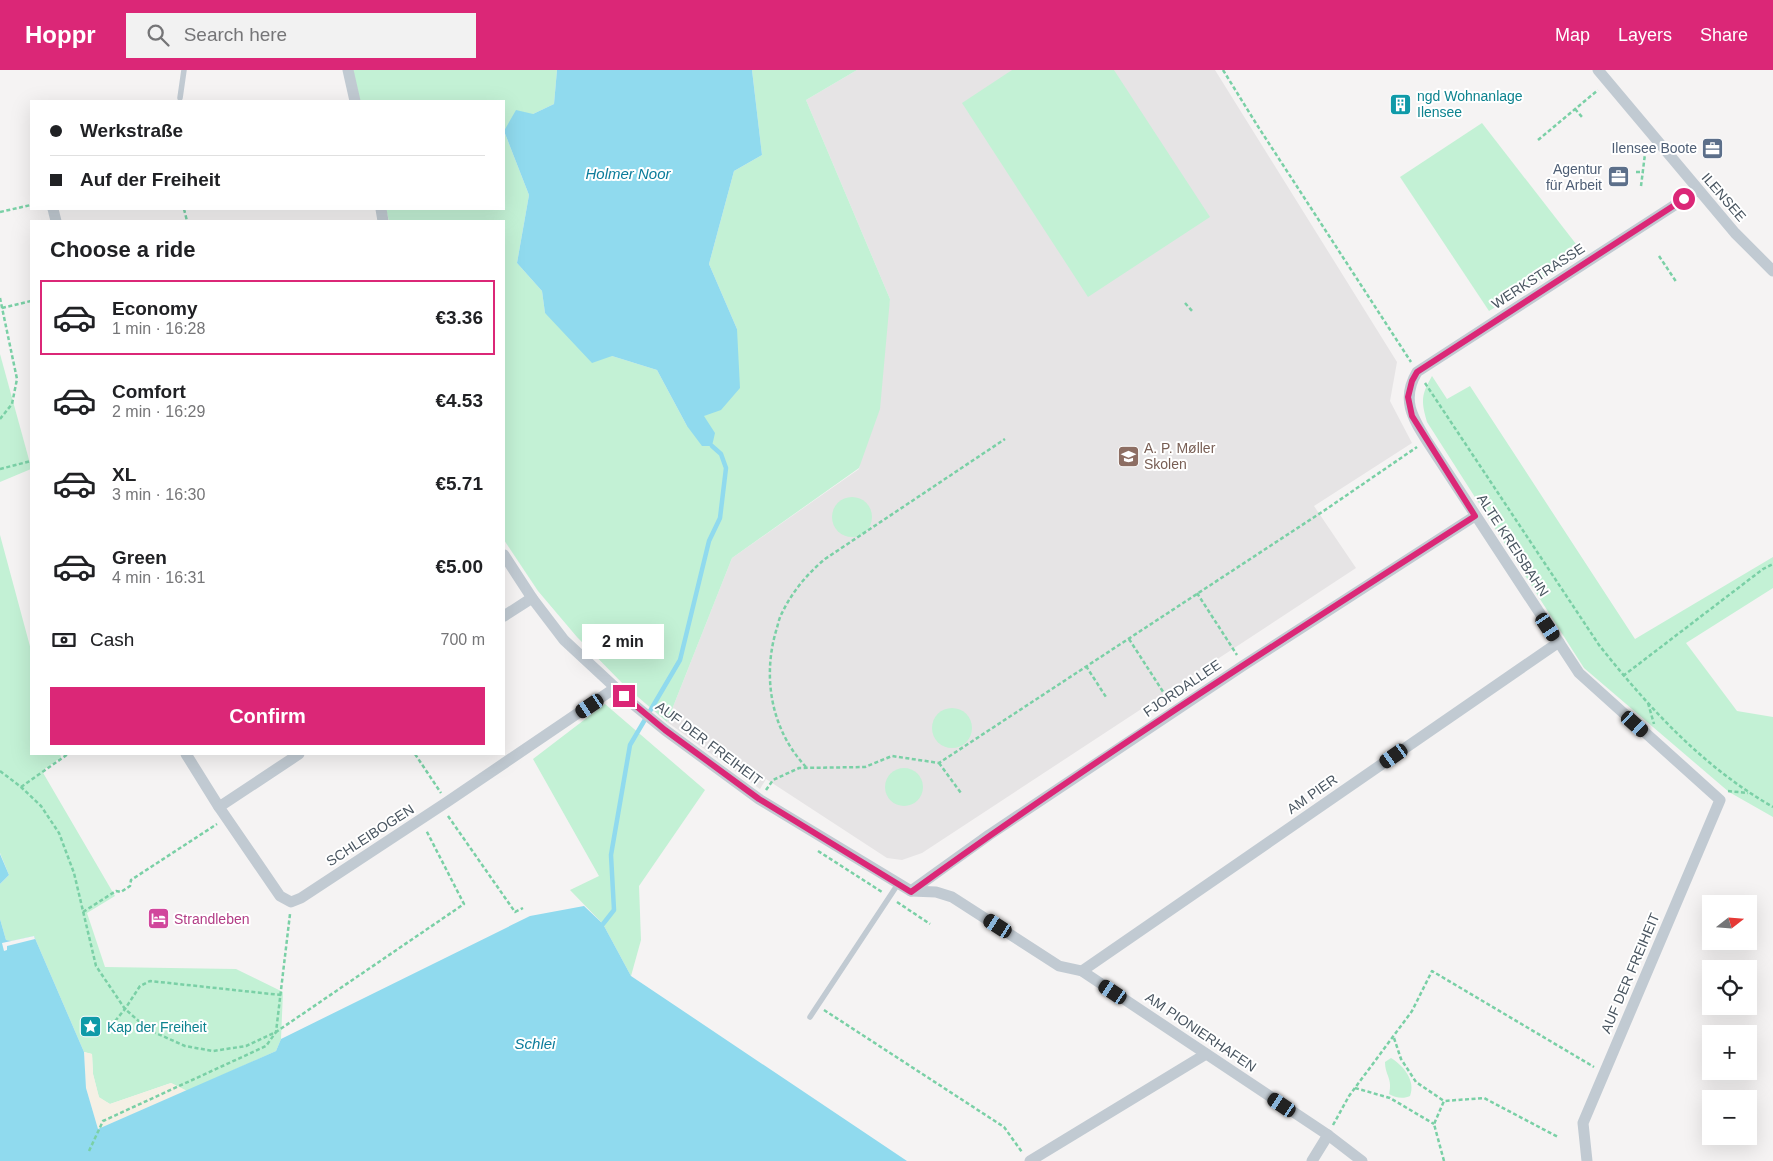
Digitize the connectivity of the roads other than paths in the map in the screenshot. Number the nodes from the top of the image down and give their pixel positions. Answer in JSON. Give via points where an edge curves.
{"nodes":[{"id":1,"x":184,"y":70,"type":"edge"},
{"id":2,"x":348,"y":70,"type":"edge"},
{"id":3,"x":1598,"y":70,"type":"edge"},
{"id":4,"x":180,"y":98,"type":"dead end"},
{"id":5,"x":355,"y":100,"type":"edge"},
{"id":6,"x":1698,"y":190,"type":"junction"},
{"id":7,"x":1773,"y":271,"type":"edge"},
{"id":8,"x":1408,"y":397,"type":"joint"},
{"id":9,"x":1475,"y":516,"type":"junction"},
{"id":10,"x":505,"y":557,"type":"edge"},
{"id":11,"x":532,"y":598,"type":"junction"},
{"id":12,"x":505,"y":615,"type":"edge"},
{"id":13,"x":1559,"y":642,"type":"junction"},
{"id":14,"x":615,"y":688,"type":"junction"},
{"id":15,"x":187,"y":755,"type":"edge"},
{"id":16,"x":298,"y":755,"type":"edge"},
{"id":17,"x":1720,"y":800,"type":"joint"},
{"id":18,"x":220,"y":807,"type":"junction"},
{"id":19,"x":898,"y":884,"type":"junction"},
{"id":20,"x":911,"y":892,"type":"junction"},
{"id":21,"x":1082,"y":971,"type":"junction"},
{"id":22,"x":810,"y":1017,"type":"dead end"},
{"id":23,"x":1206,"y":1054,"type":"junction"},
{"id":24,"x":1328,"y":1135,"type":"junction"},
{"id":25,"x":1027,"y":1158,"type":"edge"},
{"id":26,"x":1312,"y":1161,"type":"edge"},
{"id":27,"x":1362,"y":1161,"type":"edge"},
{"id":28,"x":1587,"y":1161,"type":"edge"}],
"edges":[{"from":1,"to":4,"type":"lane"},
{"from":2,"to":5,"type":"street"},
{"from":3,"to":6,"type":"street","name":"ILENSEE"},
{"from":6,"to":7,"type":"street","name":"ILENSEE"},
{"from":6,"to":8,"type":"street","name":"WERKSTRASSE","via":[[1417,372]]},
{"from":8,"to":9,"type":"street","name":"ALTE KREISBAHN","via":[[1412,416]]},
{"from":9,"to":13,"type":"street","name":"ALTE KREISBAHN"},
{"from":9,"to":20,"type":"street","name":"FJORDALLEE","via":[[1244,665],[989,835]]},
{"from":10,"to":11,"type":"street","name":"AUF DER FREIHEIT"},
{"from":11,"to":12,"type":"street"},
{"from":11,"to":14,"type":"street","name":"AUF DER FREIHEIT","via":[[564,640]]},
{"from":13,"to":17,"type":"street","name":"ALTE KREISBAHN","via":[[1579,673]]},
{"from":13,"to":21,"type":"street","name":"AM PIER"},
{"from":14,"to":18,"type":"street","name":"SCHLEIBOGEN","via":[[421,820],[291,902],[280,896]]},
{"from":14,"to":19,"type":"street","name":"AUF DER FREIHEIT","via":[[665,730],[759,799]]},
{"from":15,"to":18,"type":"street"},
{"from":16,"to":18,"type":"street"},
{"from":17,"to":28,"type":"street","name":"AUF DER FREIHEIT","via":[[1582,1124]]},
{"from":19,"to":20,"type":"street","name":"AUF DER FREIHEIT"},
{"from":19,"to":22,"type":"lane"},
{"from":20,"to":21,"type":"street","name":"AM PIONIERHAFEN","via":[[936,892],[952,897],[1058,966]]},
{"from":21,"to":23,"type":"street","name":"AM PIONIERHAFEN"},
{"from":23,"to":24,"type":"street","name":"AM PIONIERHAFEN"},
{"from":23,"to":25,"type":"street"},
{"from":24,"to":26,"type":"street"},
{"from":24,"to":27,"type":"street","name":"AM PIONIERHAFEN"}]}
